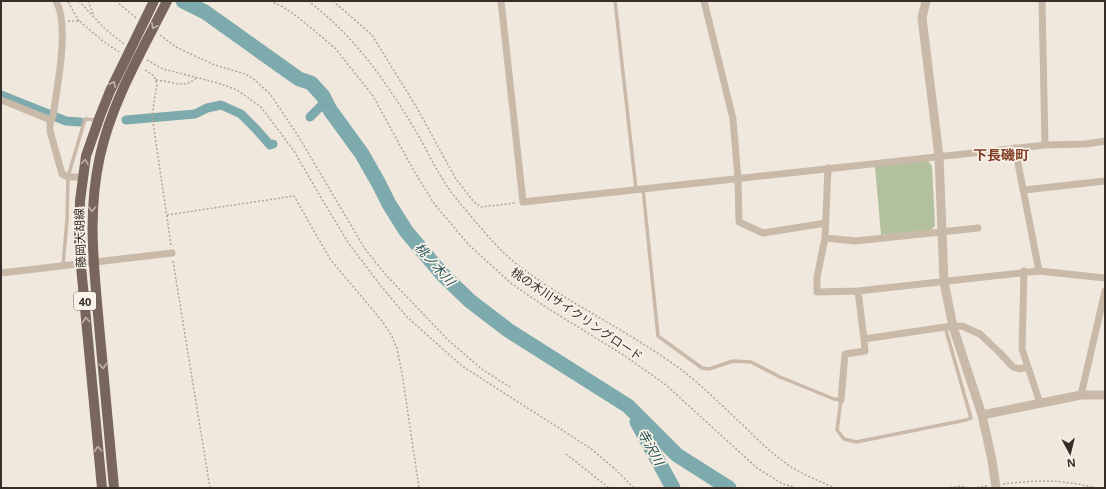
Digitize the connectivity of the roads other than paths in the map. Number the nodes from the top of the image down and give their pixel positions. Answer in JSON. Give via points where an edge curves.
{"nodes":[{"id":1,"x":56,"y":1,"type":"edge"},
{"id":2,"x":154,"y":1,"type":"edge"},
{"id":3,"x":167,"y":1,"type":"edge"},
{"id":4,"x":501,"y":1,"type":"edge"},
{"id":5,"x":615,"y":1,"type":"edge"},
{"id":6,"x":704,"y":1,"type":"edge"},
{"id":7,"x":926,"y":1,"type":"edge"},
{"id":8,"x":1042,"y":1,"type":"edge"},
{"id":9,"x":131,"y":47,"type":"junction"},
{"id":10,"x":141,"y":54,"type":"junction"},
{"id":11,"x":1,"y":100,"type":"edge"},
{"id":12,"x":51,"y":120,"type":"junction"},
{"id":13,"x":98,"y":120,"type":"junction"},
{"id":14,"x":1105,"y":141,"type":"edge"},
{"id":15,"x":1045,"y":145,"type":"junction"},
{"id":16,"x":1015,"y":148,"type":"junction"},
{"id":17,"x":939,"y":156,"type":"junction"},
{"id":18,"x":828,"y":168,"type":"junction"},
{"id":19,"x":68,"y":177,"type":"junction"},
{"id":20,"x":83,"y":177,"type":"junction"},
{"id":21,"x":738,"y":179,"type":"junction"},
{"id":22,"x":1105,"y":181,"type":"edge"},
{"id":23,"x":640,"y":190,"type":"junction"},
{"id":24,"x":1024,"y":190,"type":"junction"},
{"id":25,"x":826,"y":223,"type":"junction"},
{"id":26,"x":978,"y":228,"type":"dead end"},
{"id":27,"x":942,"y":232,"type":"junction"},
{"id":28,"x":825,"y":238,"type":"junction"},
{"id":29,"x":172,"y":253,"type":"road end"},
{"id":30,"x":93,"y":262,"type":"junction"},
{"id":31,"x":81,"y":263,"type":"junction"},
{"id":32,"x":63,"y":265,"type":"junction"},
{"id":33,"x":1024,"y":271,"type":"junction"},
{"id":34,"x":1040,"y":271,"type":"junction"},
{"id":35,"x":1,"y":273,"type":"edge"},
{"id":36,"x":1105,"y":278,"type":"edge"},
{"id":37,"x":944,"y":282,"type":"junction"},
{"id":38,"x":858,"y":291,"type":"junction"},
{"id":39,"x":1105,"y":291,"type":"edge"},
{"id":40,"x":949,"y":327,"type":"junction"},
{"id":41,"x":864,"y":340,"type":"junction"},
{"id":42,"x":1028,"y":367,"type":"junction"},
{"id":43,"x":1082,"y":395,"type":"junction"},
{"id":44,"x":1105,"y":395,"type":"edge"},
{"id":45,"x":841,"y":400,"type":"junction"},
{"id":46,"x":1040,"y":403,"type":"junction"},
{"id":47,"x":982,"y":415,"type":"junction"},
{"id":48,"x":996,"y":486,"type":"edge"},
{"id":49,"x":102,"y":488,"type":"edge"},
{"id":50,"x":114,"y":488,"type":"edge"}],
"edges":[{"from":1,"to":12,"type":"street","via":[[62,22],[61,62]]},
{"from":2,"to":9,"type":"main road","name":"藤岡大胡線","number":"40"},
{"from":3,"to":10,"type":"main road","name":"藤岡大胡線","number":"40","one_way":true},
{"from":4,"to":23,"type":"street","via":[[523,202]]},
{"from":5,"to":23,"type":"lane"},
{"from":6,"to":21,"type":"street","via":[[732,119]]},
{"from":7,"to":17,"type":"street","via":[[922,18]]},
{"from":8,"to":15,"type":"street"},
{"from":9,"to":10,"type":"lane"},
{"from":13,"to":9,"type":"main road","name":"藤岡大胡線","number":"40","one_way":true},
{"from":10,"to":30,"type":"main road","name":"藤岡大胡線","number":"40","one_way":true,"via":[[112,116],[100,155],[92,202]]},
{"from":11,"to":12,"type":"street"},
{"from":12,"to":19,"type":"street","via":[[50,131],[59,167],[62,174]]},
{"from":13,"to":19,"type":"lane","via":[[85,119]]},
{"from":20,"to":13,"type":"main road","name":"藤岡大胡線","number":"40","one_way":true,"via":[[86,156]]},
{"from":14,"to":15,"type":"street"},
{"from":15,"to":16,"type":"street"},
{"from":16,"to":17,"type":"street"},
{"from":16,"to":24,"type":"street"},
{"from":17,"to":18,"type":"street"},
{"from":17,"to":27,"type":"street"},
{"from":18,"to":21,"type":"street"},
{"from":18,"to":25,"type":"street"},
{"from":19,"to":20,"type":"street"},
{"from":19,"to":32,"type":"lane"},
{"from":20,"to":31,"type":"main road","name":"藤岡大胡線","number":"40","via":[[79,220]]},
{"from":21,"to":23,"type":"street"},
{"from":21,"to":25,"type":"street","via":[[739,222],[763,232]]},
{"from":22,"to":24,"type":"street"},
{"from":23,"to":45,"type":"lane","via":[[658,336],[702,368],[710,369],[733,362],[751,362],[780,377]]},
{"from":24,"to":34,"type":"street"},
{"from":25,"to":28,"type":"street"},
{"from":26,"to":27,"type":"street"},
{"from":27,"to":28,"type":"street","via":[[856,241]]},
{"from":27,"to":37,"type":"street"},
{"from":28,"to":38,"type":"street","via":[[817,277],[817,292]]},
{"from":29,"to":30,"type":"street"},
{"from":30,"to":31,"type":"street"},
{"from":30,"to":50,"type":"main road","name":"藤岡大胡線","number":"40","one_way":true},
{"from":31,"to":32,"type":"street"},
{"from":49,"to":31,"type":"main road","name":"藤岡大胡線","number":"40","one_way":true},
{"from":32,"to":35,"type":"street"},
{"from":33,"to":34,"type":"street"},
{"from":33,"to":37,"type":"street"},
{"from":33,"to":42,"type":"street","via":[[1022,349]]},
{"from":34,"to":36,"type":"street"},
{"from":37,"to":38,"type":"street"},
{"from":37,"to":40,"type":"street"},
{"from":38,"to":41,"type":"street"},
{"from":39,"to":43,"type":"street"},
{"from":40,"to":41,"type":"street"},
{"from":40,"to":42,"type":"street","via":[[962,326],[980,334],[1013,367]]},
{"from":40,"to":45,"type":"lane","via":[[971,418],[856,442],[844,439],[837,430]]},
{"from":40,"to":47,"type":"street"},
{"from":41,"to":45,"type":"street","via":[[865,351],[845,354]]},
{"from":42,"to":46,"type":"street"},
{"from":43,"to":44,"type":"street"},
{"from":43,"to":46,"type":"street"},
{"from":46,"to":47,"type":"street"},
{"from":47,"to":48,"type":"street"}]}
